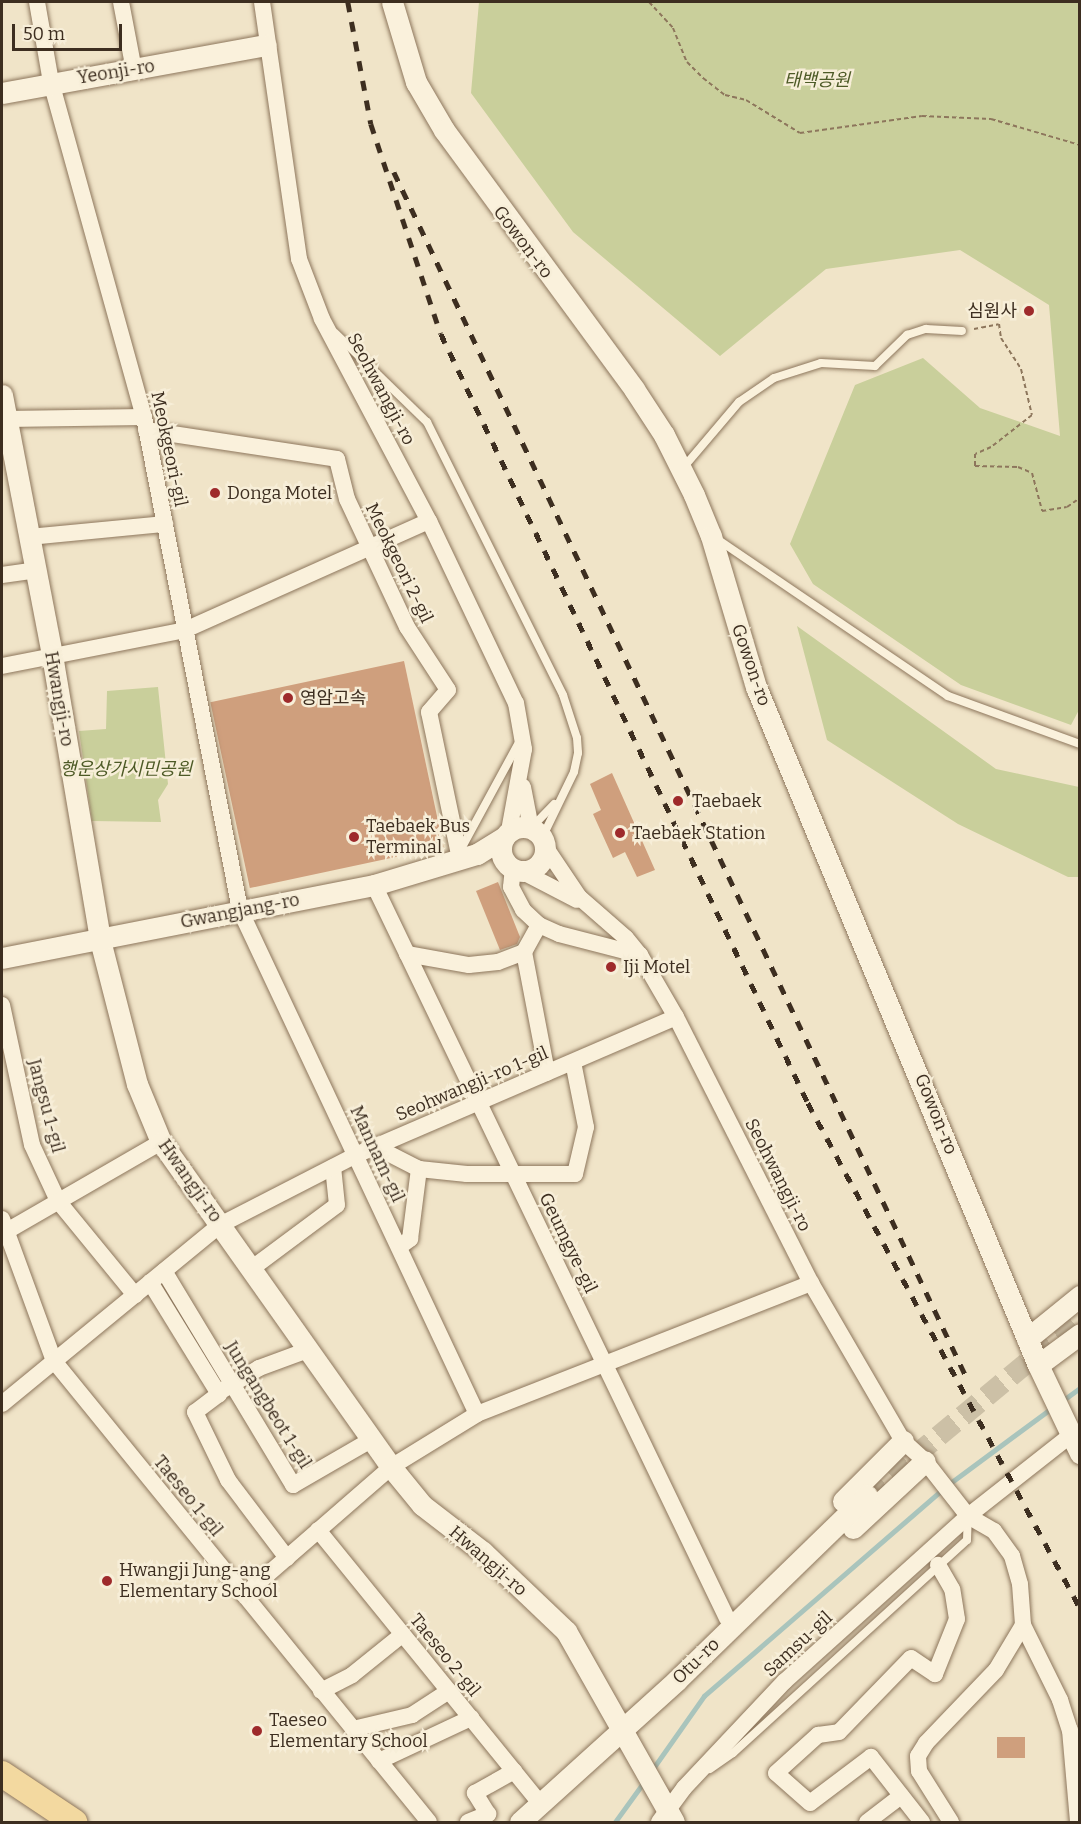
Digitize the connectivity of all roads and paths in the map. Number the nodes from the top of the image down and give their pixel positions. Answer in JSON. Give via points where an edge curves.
{"nodes":[{"id":1,"x":37,"y":2,"type":"edge"},
{"id":2,"x":121,"y":2,"type":"edge"},
{"id":3,"x":262,"y":2,"type":"edge"},
{"id":4,"x":392,"y":2,"type":"edge"},
{"id":5,"x":649,"y":2,"type":"edge"},
{"id":6,"x":266,"y":45,"type":"junction"},
{"id":7,"x":134,"y":70,"type":"junction"},
{"id":8,"x":51,"y":82,"type":"junction"},
{"id":9,"x":2,"y":93,"type":"edge"},
{"id":10,"x":1080,"y":145,"type":"edge"},
{"id":11,"x":322,"y":319,"type":"junction"},
{"id":12,"x":962,"y":331,"type":"joint"},
{"id":13,"x":2,"y":395,"type":"edge"},
{"id":14,"x":6,"y":419,"type":"junction"},
{"id":15,"x":145,"y":424,"type":"junction"},
{"id":16,"x":681,"y":470,"type":"junction"},
{"id":17,"x":1080,"y":498,"type":"edge"},
{"id":18,"x":429,"y":521,"type":"junction"},
{"id":19,"x":165,"y":524,"type":"junction"},
{"id":20,"x":711,"y":536,"type":"junction"},
{"id":21,"x":29,"y":537,"type":"junction"},
{"id":22,"x":372,"y":546,"type":"junction"},
{"id":23,"x":36,"y":570,"type":"junction"},
{"id":24,"x":2,"y":575,"type":"edge"},
{"id":25,"x":185,"y":630,"type":"junction"},
{"id":26,"x":52,"y":655,"type":"junction"},
{"id":27,"x":2,"y":666,"type":"edge"},
{"id":28,"x":522,"y":724,"type":"junction"},
{"id":29,"x":1080,"y":744,"type":"edge"},
{"id":30,"x":522,"y":775,"type":"junction"},
{"id":31,"x":564,"y":792,"type":"junction"},
{"id":32,"x":507,"y":834,"type":"junction"},
{"id":33,"x":539,"y":837,"type":"junction"},
{"id":34,"x":469,"y":857,"type":"junction"},
{"id":35,"x":513,"y":867,"type":"junction"},
{"id":36,"x":374,"y":885,"type":"junction"},
{"id":37,"x":240,"y":910,"type":"junction"},
{"id":38,"x":593,"y":910,"type":"junction"},
{"id":39,"x":539,"y":925,"type":"junction"},
{"id":40,"x":100,"y":940,"type":"junction"},
{"id":41,"x":524,"y":952,"type":"junction"},
{"id":42,"x":407,"y":954,"type":"junction"},
{"id":43,"x":639,"y":955,"type":"junction"},
{"id":44,"x":2,"y":958,"type":"edge"},
{"id":45,"x":2,"y":1005,"type":"edge"},
{"id":46,"x":676,"y":1017,"type":"junction"},
{"id":47,"x":573,"y":1062,"type":"junction"},
{"id":48,"x":547,"y":1073,"type":"junction"},
{"id":49,"x":479,"y":1102,"type":"junction"},
{"id":50,"x":160,"y":1142,"type":"junction"},
{"id":51,"x":376,"y":1147,"type":"junction"},
{"id":52,"x":356,"y":1155,"type":"junction"},
{"id":53,"x":333,"y":1167,"type":"junction"},
{"id":54,"x":419,"y":1168,"type":"junction"},
{"id":55,"x":512,"y":1171,"type":"junction"},
{"id":56,"x":58,"y":1201,"type":"junction"},
{"id":57,"x":4,"y":1225,"type":"edge"},
{"id":58,"x":220,"y":1225,"type":"junction"},
{"id":59,"x":399,"y":1247,"type":"junction"},
{"id":60,"x":251,"y":1269,"type":"junction"},
{"id":61,"x":164,"y":1271,"type":"junction"},
{"id":62,"x":150,"y":1282,"type":"junction"},
{"id":63,"x":811,"y":1283,"type":"junction"},
{"id":64,"x":135,"y":1294,"type":"junction"},
{"id":65,"x":1080,"y":1296,"type":"edge"},
{"id":66,"x":1080,"y":1334,"type":"edge"},
{"id":67,"x":1027,"y":1339,"type":"junction"},
{"id":68,"x":308,"y":1350,"type":"junction"},
{"id":69,"x":54,"y":1361,"type":"junction"},
{"id":70,"x":606,"y":1365,"type":"junction"},
{"id":71,"x":1040,"y":1368,"type":"junction"},
{"id":72,"x":225,"y":1388,"type":"junction"},
{"id":73,"x":2,"y":1404,"type":"edge"},
{"id":74,"x":477,"y":1414,"type":"junction"},
{"id":75,"x":371,"y":1440,"type":"junction"},
{"id":76,"x":903,"y":1441,"type":"junction"},
{"id":77,"x":1075,"y":1444,"type":"edge"},
{"id":78,"x":925,"y":1461,"type":"junction"},
{"id":79,"x":391,"y":1467,"type":"junction"},
{"id":80,"x":867,"y":1495,"type":"tunnel mouth"},
{"id":81,"x":968,"y":1516,"type":"junction"},
{"id":82,"x":318,"y":1530,"type":"junction"},
{"id":83,"x":287,"y":1558,"type":"junction"},
{"id":84,"x":939,"y":1565,"type":"junction"},
{"id":85,"x":244,"y":1595,"type":"junction"},
{"id":86,"x":727,"y":1618,"type":"junction"},
{"id":87,"x":1023,"y":1625,"type":"junction"},
{"id":88,"x":403,"y":1634,"type":"junction"},
{"id":89,"x":321,"y":1691,"type":"junction"},
{"id":90,"x":449,"y":1691,"type":"junction"},
{"id":91,"x":654,"y":1701,"type":"junction"},
{"id":92,"x":471,"y":1718,"type":"junction"},
{"id":93,"x":353,"y":1729,"type":"junction"},
{"id":94,"x":622,"y":1731,"type":"junction"},
{"id":95,"x":379,"y":1761,"type":"junction"},
{"id":96,"x":514,"y":1771,"type":"junction"},
{"id":97,"x":2,"y":1774,"type":"edge"},
{"id":98,"x":684,"y":1788,"type":"junction"},
{"id":99,"x":901,"y":1796,"type":"junction"},
{"id":100,"x":541,"y":1804,"type":"junction"},
{"id":101,"x":666,"y":1819,"type":"edge"},
{"id":102,"x":74,"y":1822,"type":"edge"},
{"id":103,"x":429,"y":1822,"type":"edge"},
{"id":104,"x":468,"y":1822,"type":"edge"},
{"id":105,"x":520,"y":1822,"type":"edge"},
{"id":106,"x":867,"y":1822,"type":"edge"},
{"id":107,"x":922,"y":1822,"type":"edge"},
{"id":108,"x":951,"y":1822,"type":"edge"},
{"id":109,"x":1078,"y":1822,"type":"edge"}],
"edges":[{"from":1,"to":8,"type":"street","name":"Meokgeori-gil"},
{"from":2,"to":7,"type":"street"},
{"from":3,"to":6,"type":"street","name":"Seohwangji-ro"},
{"from":4,"to":16,"type":"street","name":"Gowon-ro","via":[[416,82],[444,130],[634,389]]},
{"from":5,"to":10,"type":"path","via":[[673,28],[687,62],[703,78],[725,95],[746,100],[800,132],[933,116],[991,119]]},
{"from":6,"to":7,"type":"street","name":"Yeonji-ro"},
{"from":6,"to":11,"type":"street","name":"Seohwangji-ro","via":[[299,259]]},
{"from":7,"to":8,"type":"street","name":"Yeonji-ro"},
{"from":8,"to":9,"type":"street","name":"Yeonji-ro"},
{"from":8,"to":15,"type":"street","name":"Meokgeori-gil"},
{"from":11,"to":18,"type":"street","name":"Seohwangji-ro"},
{"from":11,"to":31,"type":"lane","via":[[427,422],[563,695],[578,753]]},
{"from":12,"to":16,"type":"lane","via":[[926,329],[907,335],[875,366],[821,363],[774,378],[739,402]]},
{"from":12,"to":17,"type":"path","via":[[999,324],[1001,338],[1022,369],[1032,415],[992,447],[975,454],[975,466],[1018,467],[1032,473],[1042,511],[1067,507]]},
{"from":13,"to":14,"type":"street","name":"Hwangji-ro"},
{"from":14,"to":15,"type":"street"},
{"from":14,"to":21,"type":"street","name":"Hwangji-ro"},
{"from":15,"to":19,"type":"street","name":"Meokgeori-gil"},
{"from":15,"to":22,"type":"street","name":"Meokgeori 2-gil","via":[[338,459],[347,499]]},
{"from":16,"to":20,"type":"street","name":"Gowon-ro"},
{"from":18,"to":22,"type":"street"},
{"from":18,"to":28,"type":"street","name":"Seohwangji-ro"},
{"from":19,"to":21,"type":"street"},
{"from":19,"to":25,"type":"street","name":"Meokgeori-gil"},
{"from":20,"to":29,"type":"lane","via":[[948,696]]},
{"from":20,"to":67,"type":"street","name":"Gowon-ro","via":[[756,687]]},
{"from":21,"to":23,"type":"street","name":"Hwangji-ro"},
{"from":22,"to":25,"type":"street"},
{"from":22,"to":34,"type":"street","name":"Meokgeori 2-gil","via":[[407,627],[448,690],[429,712]]},
{"from":23,"to":24,"type":"street"},
{"from":23,"to":26,"type":"street","name":"Hwangji-ro"},
{"from":25,"to":26,"type":"street"},
{"from":25,"to":37,"type":"street","name":"Meokgeori-gil"},
{"from":26,"to":27,"type":"street"},
{"from":26,"to":40,"type":"street","name":"Hwangji-ro"},
{"from":28,"to":30,"type":"street","name":"Seohwangji-ro"},
{"from":28,"to":34,"type":"lane","via":[[512,759],[461,846]]},
{"from":30,"to":32,"type":"street"},
{"from":30,"to":33,"type":"street"},
{"from":31,"to":33,"type":"lane"},
{"from":31,"to":33,"type":"lane"},
{"from":32,"to":33,"type":"street"},
{"from":32,"to":34,"type":"street","name":"Gwangjang-ro"},
{"from":32,"to":35,"type":"street","via":[[501,852]]},
{"from":33,"to":35,"type":"street","via":[[538,864]]},
{"from":33,"to":38,"type":"street","via":[[569,885]]},
{"from":34,"to":35,"type":"street"},
{"from":34,"to":36,"type":"street","name":"Gwangjang-ro"},
{"from":35,"to":38,"type":"street"},
{"from":35,"to":39,"type":"street","via":[[511,887],[524,910]]},
{"from":36,"to":37,"type":"street","name":"Gwangjang-ro"},
{"from":36,"to":42,"type":"street","name":"Geumgye-gil"},
{"from":37,"to":40,"type":"street","name":"Gwangjang-ro"},
{"from":37,"to":52,"type":"street","name":"Mannam-gil"},
{"from":38,"to":43,"type":"street","name":"Seohwangji-ro","via":[[627,938]]},
{"from":39,"to":41,"type":"street"},
{"from":39,"to":43,"type":"street"},
{"from":40,"to":44,"type":"street","name":"Gwangjang-ro"},
{"from":40,"to":50,"type":"street","name":"Hwangji-ro","via":[[137,1084]]},
{"from":41,"to":42,"type":"street","via":[[498,962],[469,964]]},
{"from":41,"to":48,"type":"street"},
{"from":42,"to":49,"type":"street","name":"Geumgye-gil"},
{"from":43,"to":46,"type":"street","name":"Seohwangji-ro"},
{"from":45,"to":56,"type":"street","name":"Jangsu 1-gil","via":[[32,1145]]},
{"from":46,"to":47,"type":"street","name":"Seohwangji-ro 1-gil"},
{"from":46,"to":63,"type":"street","name":"Seohwangji-ro"},
{"from":47,"to":48,"type":"street","name":"Seohwangji-ro 1-gil"},
{"from":47,"to":55,"type":"street","via":[[586,1126],[575,1174]]},
{"from":48,"to":49,"type":"street","name":"Seohwangji-ro 1-gil"},
{"from":49,"to":51,"type":"street","name":"Seohwangji-ro 1-gil"},
{"from":49,"to":55,"type":"street","name":"Geumgye-gil"},
{"from":50,"to":56,"type":"street"},
{"from":50,"to":58,"type":"street","name":"Hwangji-ro"},
{"from":51,"to":52,"type":"street","name":"Seohwangji-ro 1-gil"},
{"from":51,"to":54,"type":"street"},
{"from":52,"to":53,"type":"street","name":"Seohwangji-ro 1-gil"},
{"from":52,"to":59,"type":"street","name":"Mannam-gil"},
{"from":53,"to":58,"type":"street","name":"Seohwangji-ro 1-gil"},
{"from":53,"to":60,"type":"street","via":[[337,1205]]},
{"from":54,"to":55,"type":"street","via":[[467,1174]]},
{"from":54,"to":59,"type":"street","via":[[410,1239]]},
{"from":55,"to":70,"type":"street","name":"Geumgye-gil"},
{"from":56,"to":57,"type":"street"},
{"from":56,"to":64,"type":"street","name":"Jangsu 1-gil"},
{"from":57,"to":69,"type":"street","name":"Taeseo 1-gil"},
{"from":58,"to":60,"type":"street","name":"Hwangji-ro"},
{"from":58,"to":61,"type":"street","name":"Seohwangji-ro 1-gil"},
{"from":59,"to":74,"type":"street","name":"Mannam-gil"},
{"from":60,"to":68,"type":"street","name":"Hwangji-ro"},
{"from":61,"to":62,"type":"street","name":"Seohwangji-ro 1-gil"},
{"from":61,"to":72,"type":"street","name":"Jungangbeot 1-gil"},
{"from":62,"to":64,"type":"street","name":"Seohwangji-ro 1-gil"},
{"from":62,"to":72,"type":"street"},
{"from":63,"to":70,"type":"street"},
{"from":63,"to":76,"type":"street","name":"Seohwangji-ro"},
{"from":64,"to":69,"type":"street","name":"Seohwangji-ro 1-gil"},
{"from":65,"to":67,"type":"street"},
{"from":66,"to":71,"type":"street"},
{"from":67,"to":71,"type":"street","name":"Gowon-ro"},
{"from":68,"to":72,"type":"street"},
{"from":68,"to":75,"type":"street","name":"Hwangji-ro"},
{"from":69,"to":73,"type":"street","name":"Seohwangji-ro 1-gil"},
{"from":69,"to":85,"type":"street","name":"Taeseo 1-gil"},
{"from":70,"to":74,"type":"street"},
{"from":70,"to":86,"type":"street","name":"Geumgye-gil"},
{"from":71,"to":77,"type":"street","name":"Gowon-ro"},
{"from":72,"to":75,"type":"street","name":"Jungangbeot 1-gil","via":[[292,1485]]},
{"from":72,"to":83,"type":"street","via":[[195,1412],[228,1480]]},
{"from":74,"to":79,"type":"street"},
{"from":75,"to":79,"type":"street","name":"Hwangji-ro"},
{"from":76,"to":78,"type":"street","name":"Seohwangji-ro"},
{"from":76,"to":86,"type":"street"},
{"from":77,"to":81,"type":"street","name":"Samsu-gil"},
{"from":78,"to":81,"type":"street","name":"Seohwangji-ro"},
{"from":78,"to":91,"type":"street","via":[[713,1661]]},
{"from":79,"to":82,"type":"street"},
{"from":79,"to":94,"type":"street","name":"Hwangji-ro","via":[[422,1505],[483,1552],[566,1631]]},
{"from":80,"to":91,"type":"street","name":"Otu-ro"},
{"from":81,"to":84,"type":"lane","via":[[967,1540]]},
{"from":81,"to":87,"type":"street","via":[[994,1531],[1012,1556],[1020,1584]]},
{"from":81,"to":98,"type":"street","name":"Samsu-gil","via":[[785,1681]]},
{"from":82,"to":83,"type":"street"},
{"from":82,"to":88,"type":"street","name":"Taeseo 2-gil"},
{"from":83,"to":85,"type":"street"},
{"from":84,"to":98,"type":"lane","via":[[733,1753]]},
{"from":84,"to":99,"type":"street","via":[[952,1589],[957,1619],[935,1674],[911,1658],[839,1732],[818,1735],[776,1773],[810,1803],[871,1757]]},
{"from":85,"to":89,"type":"street","name":"Taeseo 1-gil"},
{"from":86,"to":91,"type":"street","via":[[698,1645]]},
{"from":87,"to":108,"type":"street","via":[[996,1670],[918,1756],[919,1771]]},
{"from":87,"to":109,"type":"street","via":[[1060,1700],[1070,1730]]},
{"from":88,"to":89,"type":"street","via":[[352,1675]]},
{"from":88,"to":90,"type":"street","name":"Taeseo 2-gil"},
{"from":89,"to":93,"type":"street","name":"Taeseo 1-gil"},
{"from":90,"to":92,"type":"street","name":"Taeseo 2-gil"},
{"from":90,"to":93,"type":"street","via":[[412,1715]]},
{"from":91,"to":94,"type":"street","name":"Otu-ro"},
{"from":92,"to":95,"type":"street"},
{"from":92,"to":96,"type":"street","name":"Taeseo 2-gil"},
{"from":93,"to":95,"type":"street","name":"Taeseo 1-gil"},
{"from":94,"to":100,"type":"street","name":"Otu-ro"},
{"from":94,"to":101,"type":"street","name":"Hwangji-ro"},
{"from":95,"to":103,"type":"street","name":"Taeseo 1-gil"},
{"from":96,"to":100,"type":"street","name":"Taeseo 2-gil"},
{"from":96,"to":104,"type":"street","via":[[475,1793],[488,1814]]},
{"from":97,"to":102,"type":"main road"},
{"from":98,"to":101,"type":"street","name":"Samsu-gil"},
{"from":99,"to":106,"type":"street"},
{"from":99,"to":107,"type":"street"},
{"from":100,"to":105,"type":"street","name":"Otu-ro"}]}
